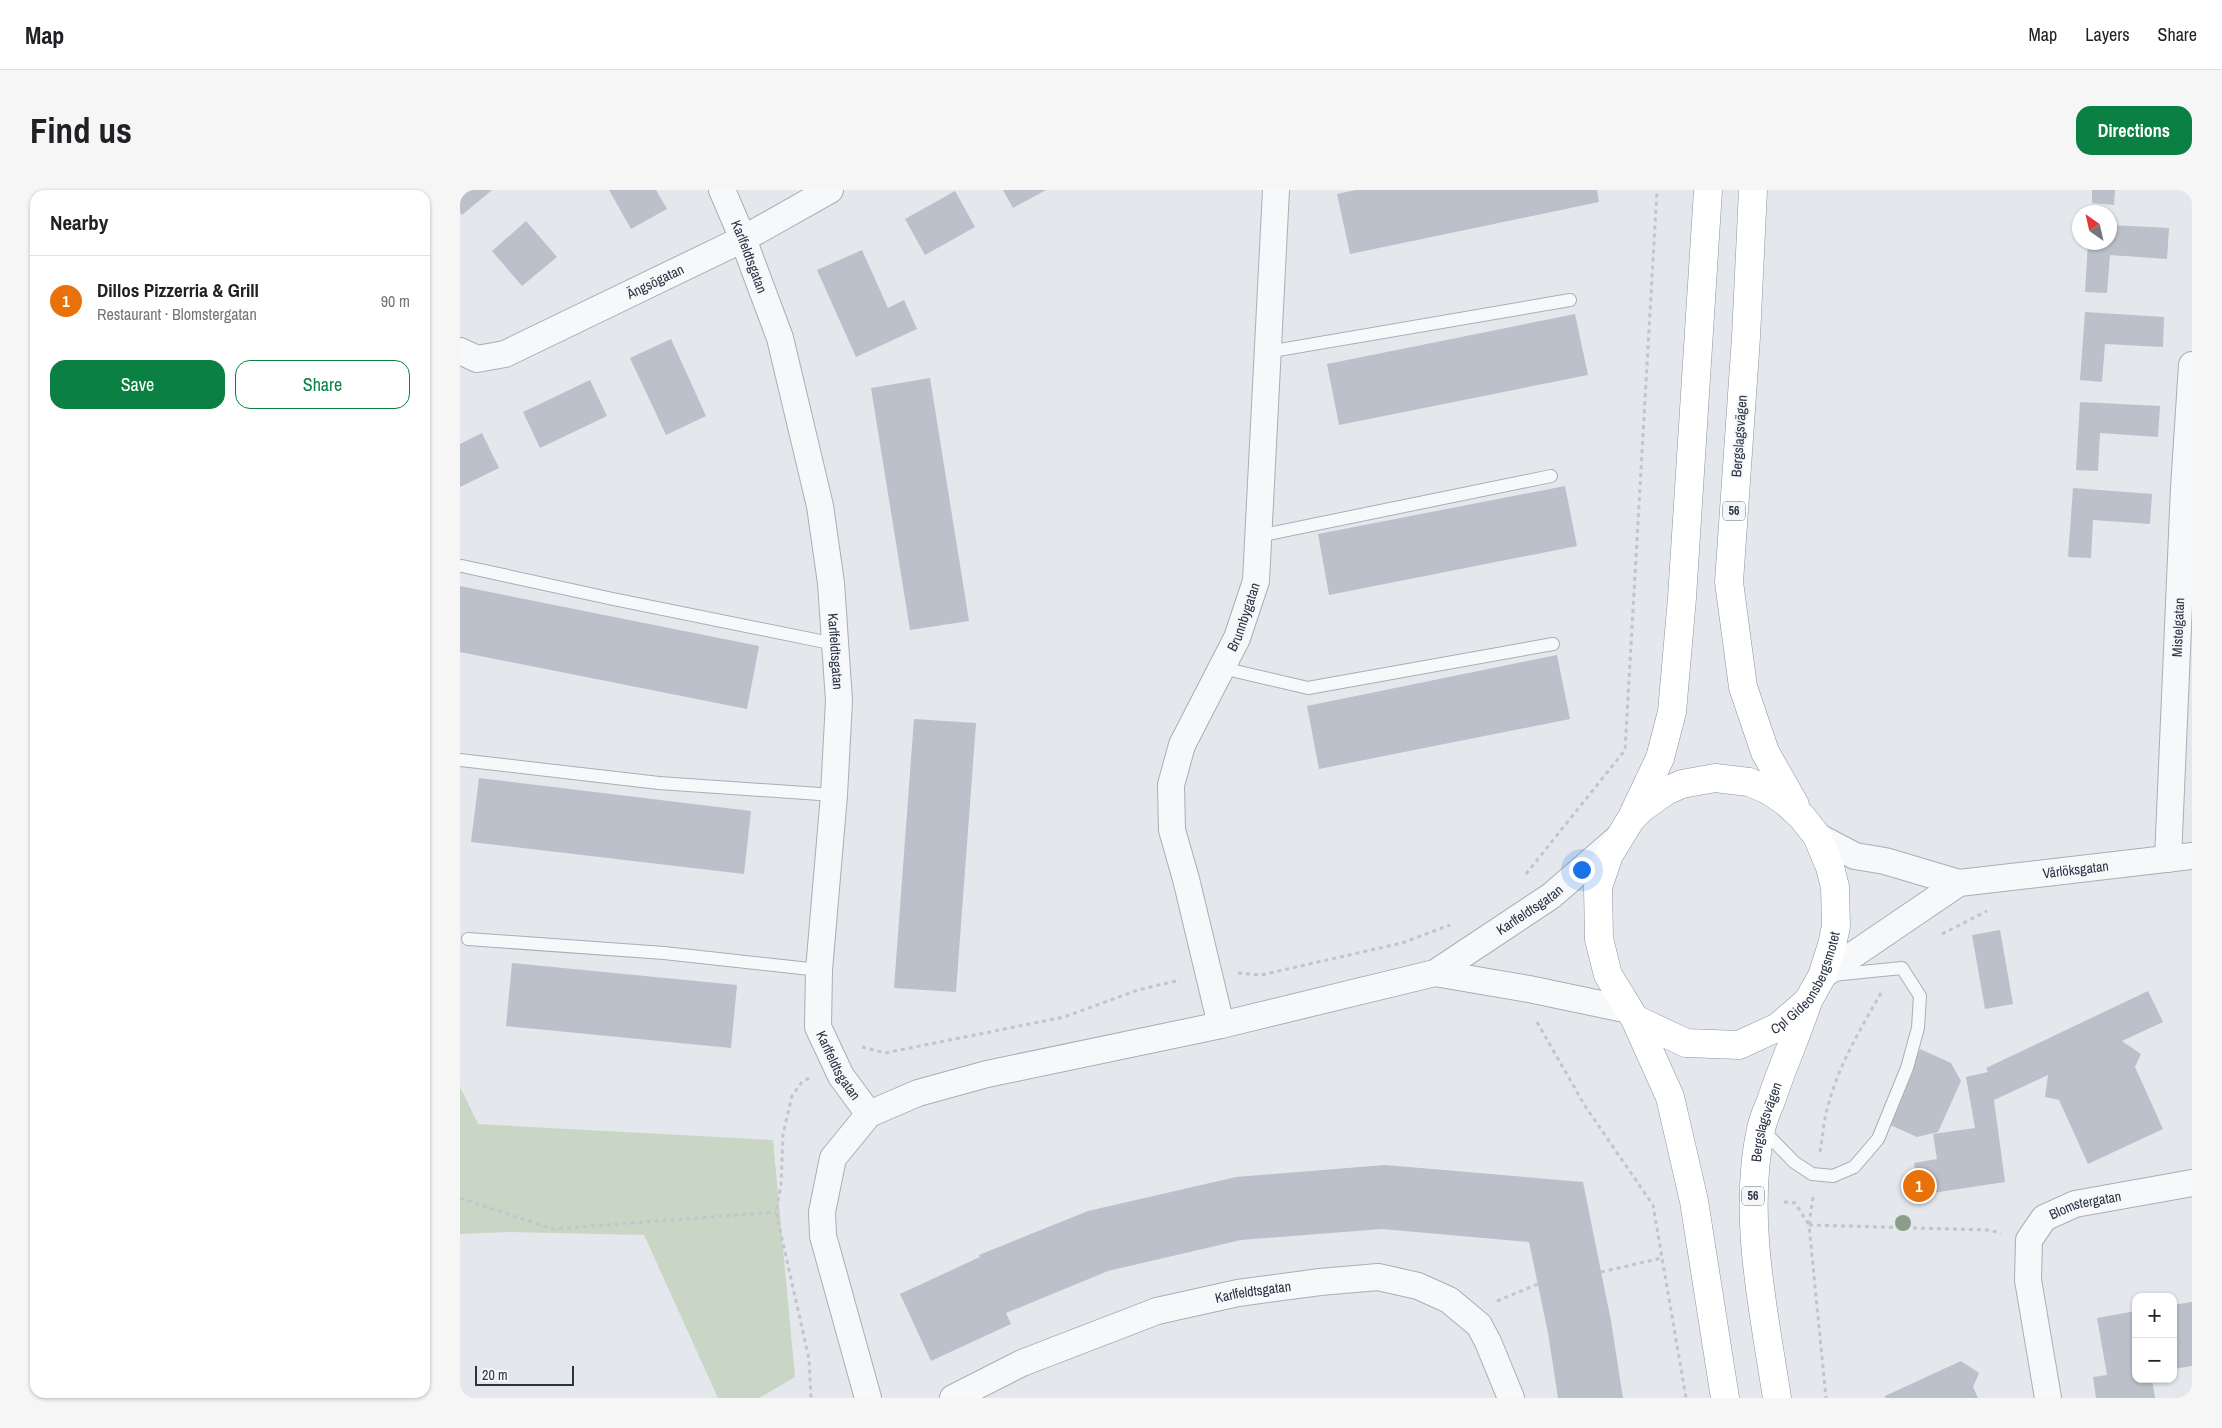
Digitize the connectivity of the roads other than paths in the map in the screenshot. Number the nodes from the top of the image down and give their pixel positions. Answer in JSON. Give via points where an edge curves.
{"nodes":[{"id":1,"x":722,"y":190,"type":"edge"},
{"id":2,"x":830,"y":190,"type":"edge"},
{"id":3,"x":1276,"y":190,"type":"edge"},
{"id":4,"x":1708,"y":190,"type":"edge"},
{"id":5,"x":1753,"y":190,"type":"edge"},
{"id":6,"x":743,"y":239,"type":"junction"},
{"id":7,"x":1570,"y":300,"type":"dead end"},
{"id":8,"x":1267,"y":352,"type":"junction"},
{"id":9,"x":467,"y":355,"type":"edge"},
{"id":10,"x":2192,"y":365,"type":"edge"},
{"id":11,"x":1551,"y":476,"type":"dead end"},
{"id":12,"x":2188,"y":488,"type":"edge"},
{"id":13,"x":1258,"y":536,"type":"junction"},
{"id":14,"x":462,"y":566,"type":"dead end"},
{"id":15,"x":835,"y":644,"type":"junction"},
{"id":16,"x":1554,"y":644,"type":"dead end"},
{"id":17,"x":1222,"y":668,"type":"junction"},
{"id":18,"x":460,"y":760,"type":"edge"},
{"id":19,"x":834,"y":795,"type":"junction"},
{"id":20,"x":1810,"y":827,"type":"junction"},
{"id":21,"x":1625,"y":828,"type":"junction"},
{"id":22,"x":2180,"y":857,"type":"edge"},
{"id":23,"x":1959,"y":883,"type":"junction"},
{"id":24,"x":468,"y":939,"type":"dead end"},
{"id":25,"x":818,"y":970,"type":"junction"},
{"id":26,"x":1435,"y":973,"type":"junction"},
{"id":27,"x":1822,"y":976,"type":"junction"},
{"id":28,"x":1808,"y":1001,"type":"junction"},
{"id":29,"x":1632,"y":1015,"type":"junction"},
{"id":30,"x":1221,"y":1025,"type":"junction"},
{"id":31,"x":869,"y":1114,"type":"junction"},
{"id":32,"x":1761,"y":1129,"type":"junction"},
{"id":33,"x":2192,"y":1183,"type":"edge"},
{"id":34,"x":868,"y":1398,"type":"edge"},
{"id":35,"x":953,"y":1398,"type":"edge"},
{"id":36,"x":1511,"y":1398,"type":"edge"},
{"id":37,"x":1725,"y":1398,"type":"edge"},
{"id":38,"x":1777,"y":1398,"type":"edge"},
{"id":39,"x":2048,"y":1398,"type":"edge"}],
"edges":[{"from":1,"to":6,"type":"street","name":"Karlfeldtsgatan"},
{"from":2,"to":6,"type":"street","name":"Ängsögatan"},
{"from":3,"to":8,"type":"street","name":"Brunnbygatan"},
{"from":4,"to":21,"type":"highway","number":"56","via":[[1672,712],[1660,758]]},
{"from":5,"to":20,"type":"highway","name":"Bergslagsvägen","number":"56","via":[[1729,582],[1743,687],[1765,752]]},
{"from":6,"to":9,"type":"street","name":"Ängsögatan","via":[[506,354]]},
{"from":6,"to":15,"type":"street","name":"Karlfeldtsgatan","via":[[780,338],[820,506],[831,583]]},
{"from":7,"to":8,"type":"lane"},
{"from":8,"to":13,"type":"street","name":"Brunnbygatan"},
{"from":10,"to":12,"type":"street","name":"Mistelgatan"},
{"from":11,"to":13,"type":"lane"},
{"from":12,"to":22,"type":"street","name":"Mistelgatan"},
{"from":13,"to":17,"type":"street","name":"Brunnbygatan","via":[[1256,581],[1237,638]]},
{"from":14,"to":15,"type":"lane"},
{"from":15,"to":19,"type":"street","name":"Karlfeldtsgatan","via":[[839,701]]},
{"from":16,"to":17,"type":"lane","via":[[1308,688]]},
{"from":17,"to":30,"type":"street","name":"Brunnbygatan","via":[[1182,745],[1171,785],[1172,830]]},
{"from":18,"to":19,"type":"lane","via":[[658,783]]},
{"from":19,"to":25,"type":"street","name":"Karlfeldtsgatan"},
{"from":20,"to":21,"type":"highway","name":"Cpl Gideonsbergsmotet","number":"56","via":[[1786,802],[1768,790],[1749,782],[1715,778],[1682,784],[1666,791],[1642,808]]},
{"from":20,"to":23,"type":"street","name":"Vårlöksgatan","via":[[1855,856],[1885,861]]},
{"from":20,"to":27,"type":"highway","name":"Cpl Gideonsbergsmotet","number":"56","via":[[1830,867],[1837,905],[1832,945]]},
{"from":21,"to":26,"type":"street","name":"Karlfeldtsgatan","via":[[1551,896]]},
{"from":21,"to":29,"type":"highway","name":"Cpl Gideonsbergsmotet","number":"56","via":[[1609,855],[1598,887],[1597,909],[1599,939],[1608,975]]},
{"from":22,"to":23,"type":"street","name":"Vårlöksgatan"},
{"from":23,"to":27,"type":"street","name":"Vårlöksgatan"},
{"from":24,"to":25,"type":"lane","via":[[664,953]]},
{"from":25,"to":31,"type":"street","name":"Karlfeldtsgatan","via":[[818,1027],[841,1076]]},
{"from":26,"to":29,"type":"street","name":"Karlfeldtsgatan","via":[[1528,989]]},
{"from":26,"to":30,"type":"street","name":"Karlfeldtsgatan"},
{"from":27,"to":28,"type":"highway","name":"Cpl Gideonsbergsmotet","number":"56"},
{"from":27,"to":32,"type":"lane","via":[[1902,968],[1920,996],[1918,1028],[1907,1068],[1878,1139],[1854,1167],[1833,1176],[1812,1174],[1794,1162]]},
{"from":28,"to":29,"type":"highway","name":"Cpl Gideonsbergsmotet","number":"56","via":[[1778,1027],[1739,1044],[1686,1043]]},
{"from":28,"to":32,"type":"highway","name":"Bergslagsvägen","number":"56"},
{"from":29,"to":37,"type":"highway","number":"56","via":[[1670,1096],[1694,1201]]},
{"from":30,"to":31,"type":"street","name":"Karlfeldtsgatan","via":[[987,1074],[918,1093]]},
{"from":31,"to":34,"type":"street","name":"Karlfeldtsgatan","via":[[833,1158],[822,1212],[823,1236]]},
{"from":32,"to":38,"type":"highway","name":"Bergslagsvägen","number":"56","via":[[1752,1197],[1760,1290]]},
{"from":33,"to":39,"type":"street","name":"Blomstergatan","via":[[2075,1204],[2044,1218],[2029,1240],[2028,1280]]},
{"from":35,"to":36,"type":"street","name":"Karlfeldtsgatan","via":[[1022,1363],[1157,1311],[1238,1293],[1378,1277],[1418,1286],[1449,1300],[1479,1325]]}]}
